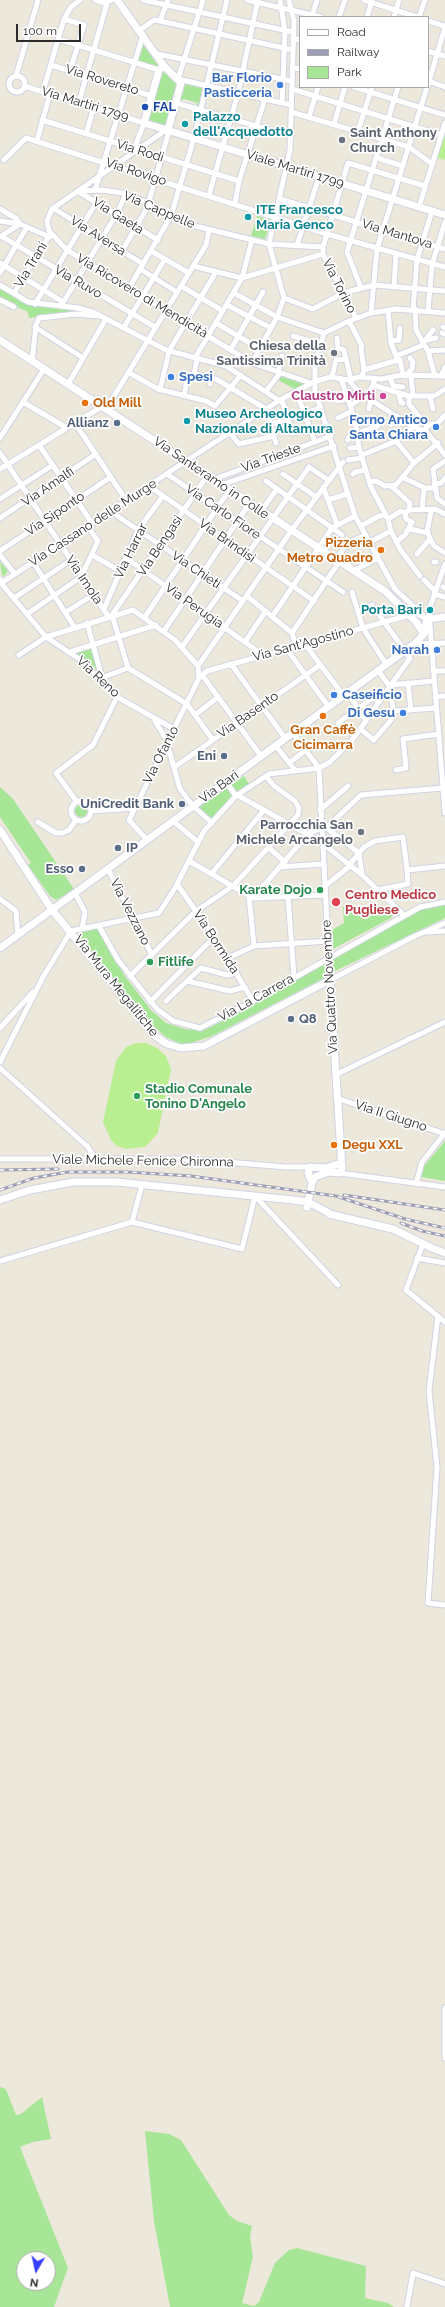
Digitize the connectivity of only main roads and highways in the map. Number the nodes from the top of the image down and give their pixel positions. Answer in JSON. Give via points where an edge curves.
{"nodes":[{"id":1,"x":117,"y":0,"type":"edge"},
{"id":2,"x":162,"y":68,"type":"junction"},
{"id":3,"x":168,"y":130,"type":"junction"},
{"id":4,"x":445,"y":215,"type":"edge"},
{"id":5,"x":0,"y":340,"type":"edge"},
{"id":6,"x":445,"y":618,"type":"edge"},
{"id":7,"x":424,"y":634,"type":"junction"},
{"id":8,"x":0,"y":830,"type":"edge"},
{"id":9,"x":52,"y":910,"type":"junction"},
{"id":10,"x":0,"y":948,"type":"edge"},
{"id":11,"x":330,"y":980,"type":"joint"},
{"id":12,"x":0,"y":1200,"type":"edge"},
{"id":13,"x":308,"y":1202,"type":"junction"},
{"id":14,"x":332,"y":1215,"type":"junction"},
{"id":15,"x":445,"y":1253,"type":"edge"}],
"edges":[{"from":1,"to":2,"type":"main road","via":[[157,54]]},
{"from":2,"to":3,"type":"main road","via":[[178,79],[181,85]]},
{"from":2,"to":3,"type":"main road","name":"Viale Martiri 1799","via":[[144,122]]},
{"from":3,"to":4,"type":"main road","name":"Viale Martiri 1799"},
{"from":5,"to":7,"type":"main road","name":"Via Santeramo in Colle","via":[[385,591],[408,613]]},
{"from":6,"to":7,"type":"main road","via":[[429,613]]},
{"from":7,"to":9,"type":"main road","name":"Via Bari","via":[[414,644]]},
{"from":8,"to":9,"type":"main road","name":"Via Mura Megalitiche"},
{"from":9,"to":10,"type":"main road","name":"Via Bari"},
{"from":9,"to":11,"type":"main road","name":"Via Mura Megalitiche","via":[[154,1035],[167,1044],[181,1048],[204,1046]]},
{"from":11,"to":13,"type":"main road","name":"Via Quattro Novembre","via":[[340,1153],[338,1169],[313,1174]]},
{"from":12,"to":13,"type":"main road","via":[[30,1190],[73,1182],[142,1185]]},
{"from":13,"to":14,"type":"main road"},
{"from":13,"to":14,"type":"main road"},
{"from":14,"to":15,"type":"main road","via":[[393,1229]]}]}
